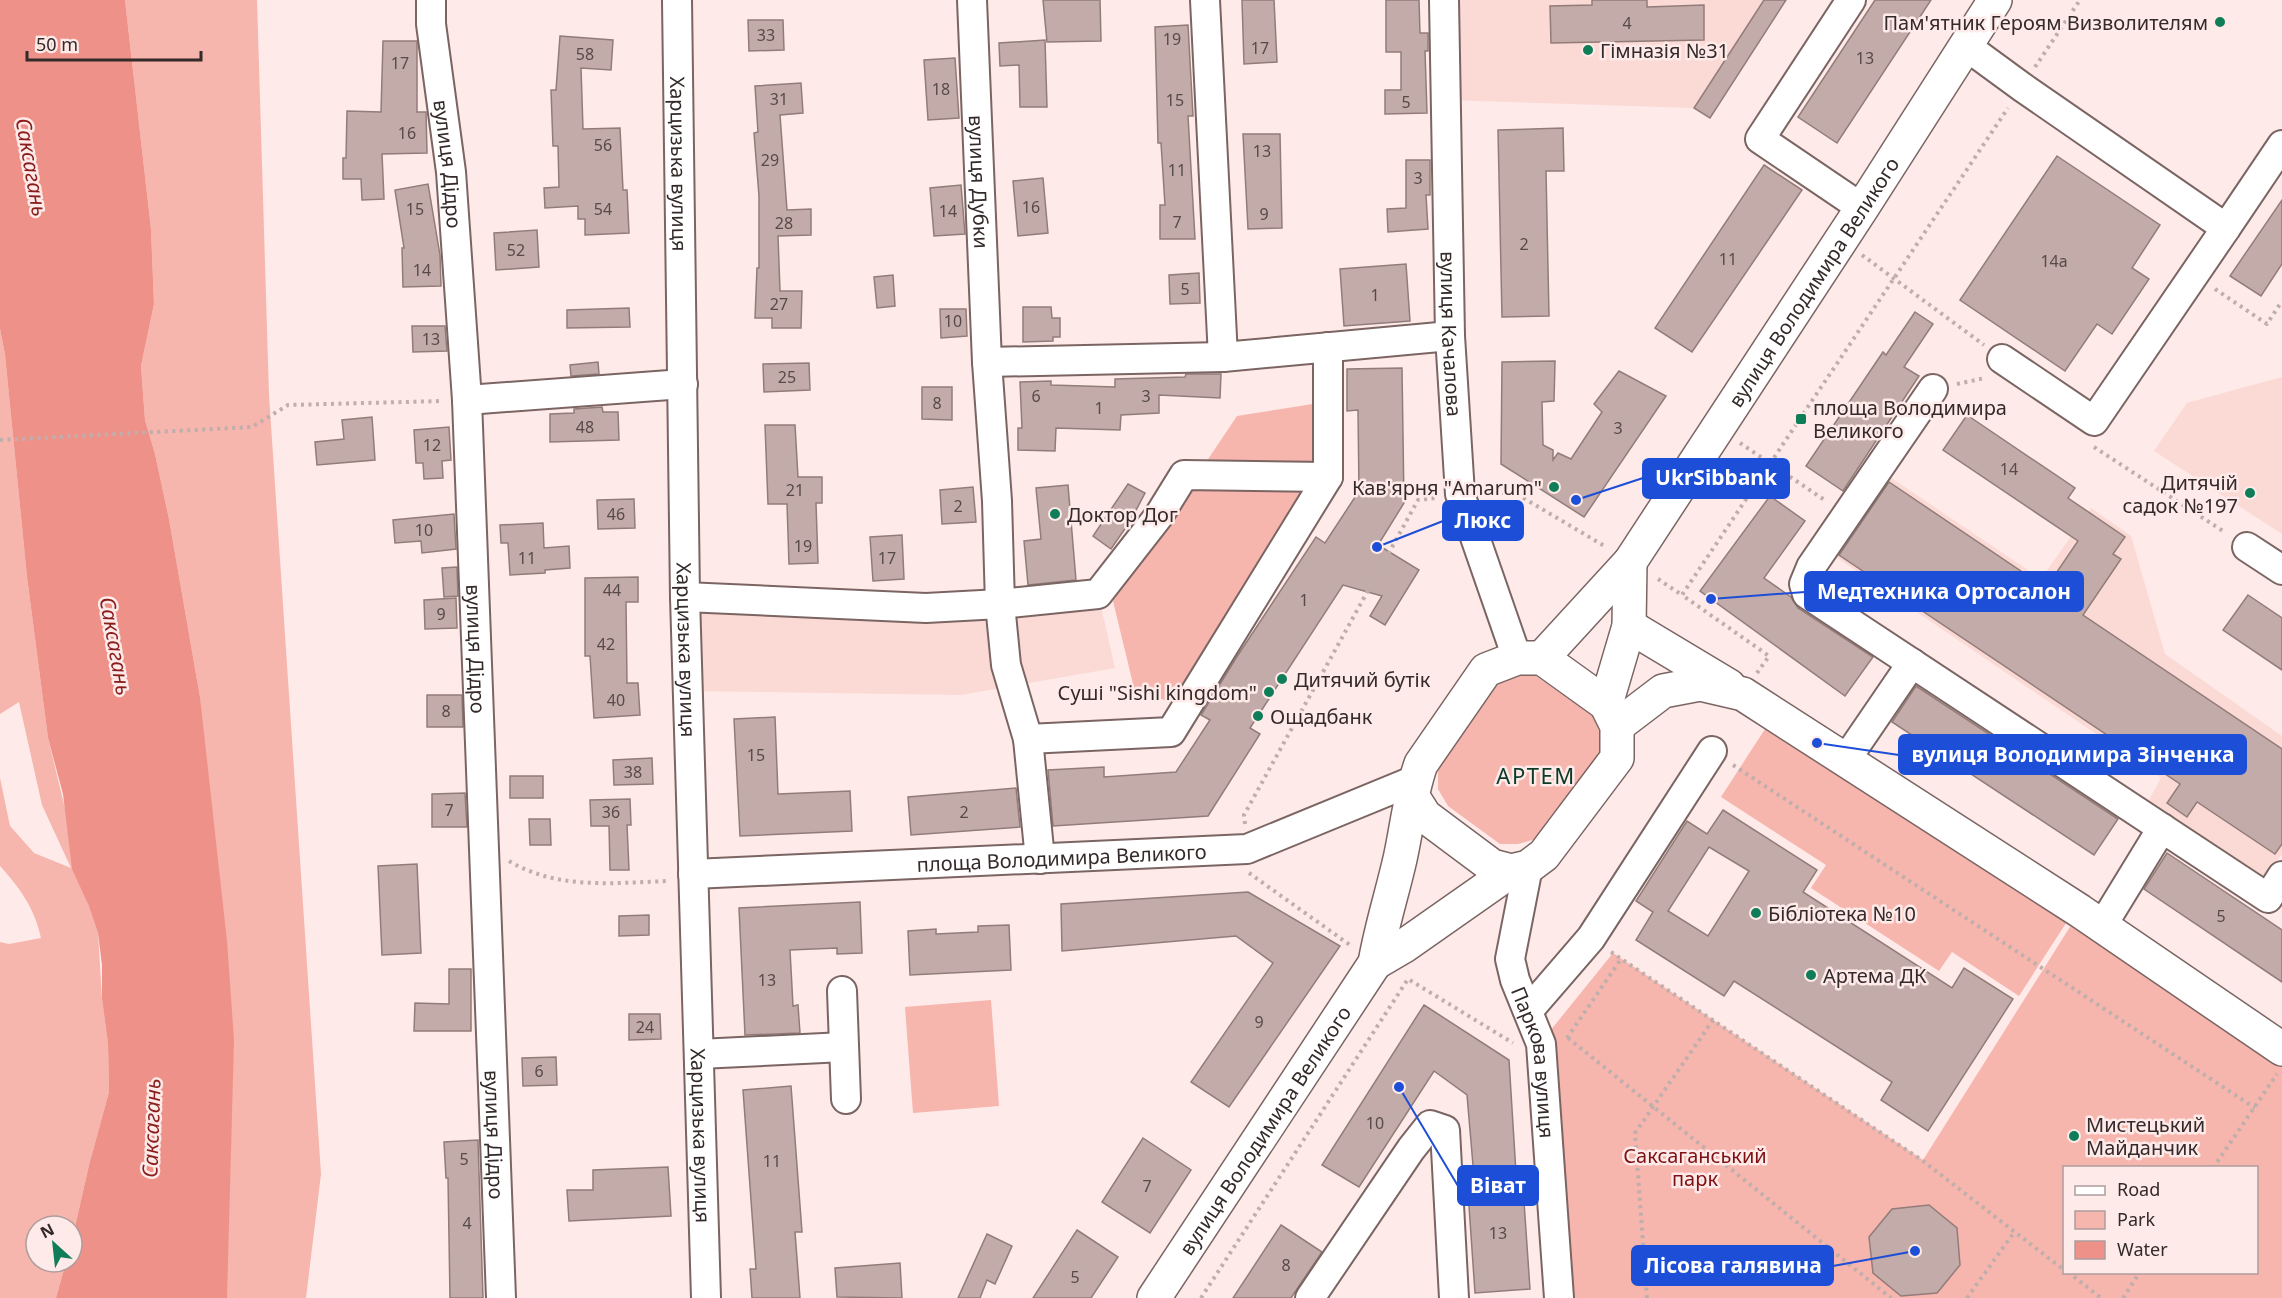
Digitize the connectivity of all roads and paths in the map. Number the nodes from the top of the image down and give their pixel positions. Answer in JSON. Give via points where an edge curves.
{"nodes":[{"id":1,"x":431,"y":0,"type":"edge"},
{"id":2,"x":677,"y":0,"type":"edge"},
{"id":3,"x":972,"y":0,"type":"edge"},
{"id":4,"x":1205,"y":0,"type":"edge"},
{"id":5,"x":1444,"y":0,"type":"edge"},
{"id":6,"x":1851,"y":0,"type":"edge"},
{"id":7,"x":1995,"y":0,"type":"edge"},
{"id":8,"x":2080,"y":0,"type":"edge"},
{"id":9,"x":1966,"y":46,"type":"junction"},
{"id":10,"x":2022,"y":87,"type":"junction"},
{"id":11,"x":2282,"y":146,"type":"edge"},
{"id":12,"x":1862,"y":208,"type":"junction"},
{"id":13,"x":2226,"y":228,"type":"junction"},
{"id":14,"x":1841,"y":241,"type":"junction"},
{"id":15,"x":2194,"y":275,"type":"junction"},
{"id":16,"x":1895,"y":278,"type":"junction"},
{"id":17,"x":2282,"y":302,"type":"edge"},
{"id":18,"x":1450,"y":336,"type":"junction"},
{"id":19,"x":1328,"y":347,"type":"junction"},
{"id":20,"x":1222,"y":357,"type":"junction"},
{"id":21,"x":2002,"y":359,"type":"joint"},
{"id":22,"x":987,"y":362,"type":"junction"},
{"id":23,"x":683,"y":384,"type":"junction"},
{"id":24,"x":1933,"y":389,"type":"dead end"},
{"id":25,"x":467,"y":400,"type":"junction"},
{"id":26,"x":1717,"y":428,"type":"junction"},
{"id":27,"x":0,"y":440,"type":"edge"},
{"id":28,"x":2087,"y":442,"type":"dead end"},
{"id":29,"x":1770,"y":464,"type":"junction"},
{"id":30,"x":1328,"y":477,"type":"junction"},
{"id":31,"x":1460,"y":494,"type":"junction"},
{"id":32,"x":1847,"y":516,"type":"junction"},
{"id":33,"x":2247,"y":547,"type":"joint"},
{"id":34,"x":1630,"y":562,"type":"junction"},
{"id":35,"x":2282,"y":570,"type":"edge"},
{"id":36,"x":1682,"y":595,"type":"junction"},
{"id":37,"x":685,"y":597,"type":"junction"},
{"id":38,"x":999,"y":604,"type":"junction"},
{"id":39,"x":1629,"y":626,"type":"junction"},
{"id":40,"x":1769,"y":656,"type":"dead end"},
{"id":41,"x":1530,"y":658,"type":"junction"},
{"id":42,"x":1912,"y":663,"type":"junction"},
{"id":43,"x":1743,"y":694,"type":"junction"},
{"id":44,"x":1611,"y":715,"type":"junction"},
{"id":45,"x":1028,"y":739,"type":"junction"},
{"id":46,"x":1712,"y":751,"type":"joint"},
{"id":47,"x":1845,"y":761,"type":"junction"},
{"id":48,"x":1414,"y":788,"type":"junction"},
{"id":49,"x":2162,"y":828,"type":"junction"},
{"id":50,"x":485,"y":847,"type":"junction"},
{"id":51,"x":1247,"y":849,"type":"junction"},
{"id":52,"x":1040,"y":859,"type":"junction"},
{"id":53,"x":1519,"y":869,"type":"junction"},
{"id":54,"x":693,"y":874,"type":"junction"},
{"id":55,"x":2282,"y":876,"type":"edge"},
{"id":56,"x":2102,"y":926,"type":"junction"},
{"id":57,"x":1591,"y":938,"type":"junction"},
{"id":58,"x":1622,"y":959,"type":"junction"},
{"id":59,"x":1375,"y":963,"type":"junction"},
{"id":60,"x":1408,"y":979,"type":"dead end"},
{"id":61,"x":842,"y":992,"type":"dead end"},
{"id":62,"x":1528,"y":1011,"type":"junction"},
{"id":63,"x":1713,"y":1020,"type":"junction"},
{"id":64,"x":1554,"y":1041,"type":"junction"},
{"id":65,"x":844,"y":1047,"type":"junction"},
{"id":66,"x":2282,"y":1049,"type":"edge"},
{"id":67,"x":699,"y":1054,"type":"junction"},
{"id":68,"x":2282,"y":1065,"type":"edge"},
{"id":69,"x":846,"y":1099,"type":"dead end"},
{"id":70,"x":1653,"y":1107,"type":"junction"},
{"id":71,"x":2255,"y":1108,"type":"junction"},
{"id":72,"x":2214,"y":1166,"type":"edge"},
{"id":73,"x":2015,"y":1231,"type":"junction"},
{"id":74,"x":2063,"y":1269,"type":"edge"},
{"id":75,"x":2071,"y":1274,"type":"edge"},
{"id":76,"x":2139,"y":1274,"type":"edge"},
{"id":77,"x":501,"y":1298,"type":"edge"},
{"id":78,"x":706,"y":1298,"type":"edge"},
{"id":79,"x":1154,"y":1298,"type":"edge"},
{"id":80,"x":1311,"y":1298,"type":"edge"},
{"id":81,"x":1454,"y":1298,"type":"edge"},
{"id":82,"x":1559,"y":1298,"type":"edge"},
{"id":83,"x":1647,"y":1298,"type":"edge"},
{"id":84,"x":1891,"y":1298,"type":"edge"},
{"id":85,"x":1966,"y":1298,"type":"edge"},
{"id":86,"x":2101,"y":1298,"type":"edge"},
{"id":87,"x":2123,"y":1298,"type":"edge"}],
"edges":[{"from":1,"to":25,"type":"street","name":"вулиця Дідро","via":[[451,172]]},
{"from":2,"to":23,"type":"street","name":"Харцизька вулиця"},
{"from":3,"to":22,"type":"street","name":"вулиця Дубки"},
{"from":4,"to":20,"type":"street"},
{"from":5,"to":18,"type":"street","name":"вулиця Качалова"},
{"from":6,"to":12,"type":"street","via":[[1760,139]]},
{"from":7,"to":9,"type":"main road","name":"вулиця Володимира Великого"},
{"from":8,"to":10,"type":"path"},
{"from":9,"to":10,"type":"street"},
{"from":9,"to":12,"type":"main road","name":"вулиця Володимира Великого"},
{"from":10,"to":13,"type":"street"},
{"from":10,"to":16,"type":"path"},
{"from":11,"to":13,"type":"street"},
{"from":12,"to":14,"type":"main road","name":"вулиця Володимира Великого"},
{"from":13,"to":15,"type":"street"},
{"from":14,"to":16,"type":"path"},
{"from":14,"to":26,"type":"main road","name":"вулиця Володимира Великого"},
{"from":15,"to":17,"type":"path","via":[[2267,324]]},
{"from":15,"to":21,"type":"street","via":[[2094,421]]},
{"from":16,"to":21,"type":"path"},
{"from":16,"to":29,"type":"path"},
{"from":18,"to":19,"type":"street"},
{"from":18,"to":31,"type":"street","name":"вулиця Качалова"},
{"from":19,"to":20,"type":"street"},
{"from":19,"to":30,"type":"street"},
{"from":20,"to":22,"type":"street"},
{"from":22,"to":38,"type":"street","name":"вулиця Дубки","via":[[997,501]]},
{"from":23,"to":25,"type":"street"},
{"from":23,"to":37,"type":"street","name":"Харцизька вулиця"},
{"from":24,"to":32,"type":"street"},
{"from":25,"to":27,"type":"path","via":[[288,405],[252,427]]},
{"from":25,"to":50,"type":"street","name":"вулиця Дідро"},
{"from":26,"to":29,"type":"path"},
{"from":26,"to":34,"type":"main road","name":"вулиця Володимира Великого"},
{"from":28,"to":33,"type":"path"},
{"from":29,"to":32,"type":"path"},
{"from":29,"to":36,"type":"path"},
{"from":30,"to":38,"type":"street","via":[[1184,475],[1158,517],[1098,594]]},
{"from":30,"to":45,"type":"street","via":[[1171,732]]},
{"from":31,"to":34,"type":"path","via":[[1515,493]]},
{"from":31,"to":41,"type":"street","name":"вулиця Качалова"},
{"from":31,"to":51,"type":"path","via":[[1418,500],[1244,815]]},
{"from":32,"to":42,"type":"street","via":[[1811,567],[1804,584],[1807,594]]},
{"from":33,"to":35,"type":"street"},
{"from":34,"to":36,"type":"path"},
{"from":34,"to":39,"type":"main road"},
{"from":34,"to":41,"type":"main road"},
{"from":36,"to":40,"type":"path"},
{"from":37,"to":38,"type":"street","via":[[926,608]]},
{"from":37,"to":54,"type":"street","name":"Харцизька вулиця"},
{"from":38,"to":45,"type":"street","name":"вулиця Дубки","via":[[1006,665]]},
{"from":39,"to":43,"type":"main road"},
{"from":39,"to":44,"type":"main road"},
{"from":41,"to":44,"type":"main road"},
{"from":41,"to":48,"type":"main road","via":[[1486,670],[1421,764]]},
{"from":42,"to":47,"type":"street"},
{"from":42,"to":49,"type":"street"},
{"from":43,"to":44,"type":"main road","via":[[1700,684],[1663,691]]},
{"from":43,"to":47,"type":"main road"},
{"from":44,"to":53,"type":"main road","via":[[1617,758],[1544,855]]},
{"from":45,"to":52,"type":"street","name":"вулиця Дубки"},
{"from":46,"to":57,"type":"street"},
{"from":46,"to":71,"type":"path"},
{"from":47,"to":56,"type":"main road"},
{"from":48,"to":51,"type":"street","name":"площа Володимира Великого"},
{"from":48,"to":53,"type":"main road","via":[[1425,816],[1435,824],[1492,866]]},
{"from":48,"to":59,"type":"main road"},
{"from":49,"to":55,"type":"street","via":[[2268,898]]},
{"from":49,"to":56,"type":"street"},
{"from":50,"to":54,"type":"path","via":[[521,868],[563,882],[672,880]]},
{"from":50,"to":77,"type":"street","name":"вулиця Дідро"},
{"from":51,"to":52,"type":"street","name":"площа Володимира Великого"},
{"from":51,"to":59,"type":"path","via":[[1249,874]]},
{"from":52,"to":54,"type":"street","name":"площа Володимира Великого"},
{"from":53,"to":59,"type":"main road"},
{"from":53,"to":62,"type":"street","name":"Паркова вулиця","via":[[1510,959]]},
{"from":54,"to":67,"type":"street","name":"Харцизька вулиця"},
{"from":56,"to":66,"type":"main road"},
{"from":57,"to":58,"type":"path"},
{"from":57,"to":62,"type":"street"},
{"from":58,"to":63,"type":"path"},
{"from":58,"to":64,"type":"path"},
{"from":59,"to":60,"type":"path"},
{"from":59,"to":79,"type":"main road","name":"вулиця Володимира Великого"},
{"from":61,"to":65,"type":"street"},
{"from":62,"to":64,"type":"street","name":"Паркова вулиця"},
{"from":63,"to":70,"type":"path"},
{"from":63,"to":73,"type":"path","via":[[1923,1161]]},
{"from":64,"to":70,"type":"path"},
{"from":64,"to":82,"type":"street","name":"Паркова вулиця"},
{"from":65,"to":67,"type":"street"},
{"from":65,"to":69,"type":"street"},
{"from":67,"to":78,"type":"street","name":"Харцизька вулиця"},
{"from":68,"to":71,"type":"path"},
{"from":70,"to":83,"type":"path","via":[[1635,1133]]},
{"from":70,"to":84,"type":"path"},
{"from":71,"to":72,"type":"path"},
{"from":73,"to":74,"type":"path"},
{"from":73,"to":85,"type":"path"},
{"from":75,"to":86,"type":"path"},
{"from":76,"to":87,"type":"path"},
{"from":80,"to":81,"type":"street","via":[[1430,1125],[1445,1130]]}]}
